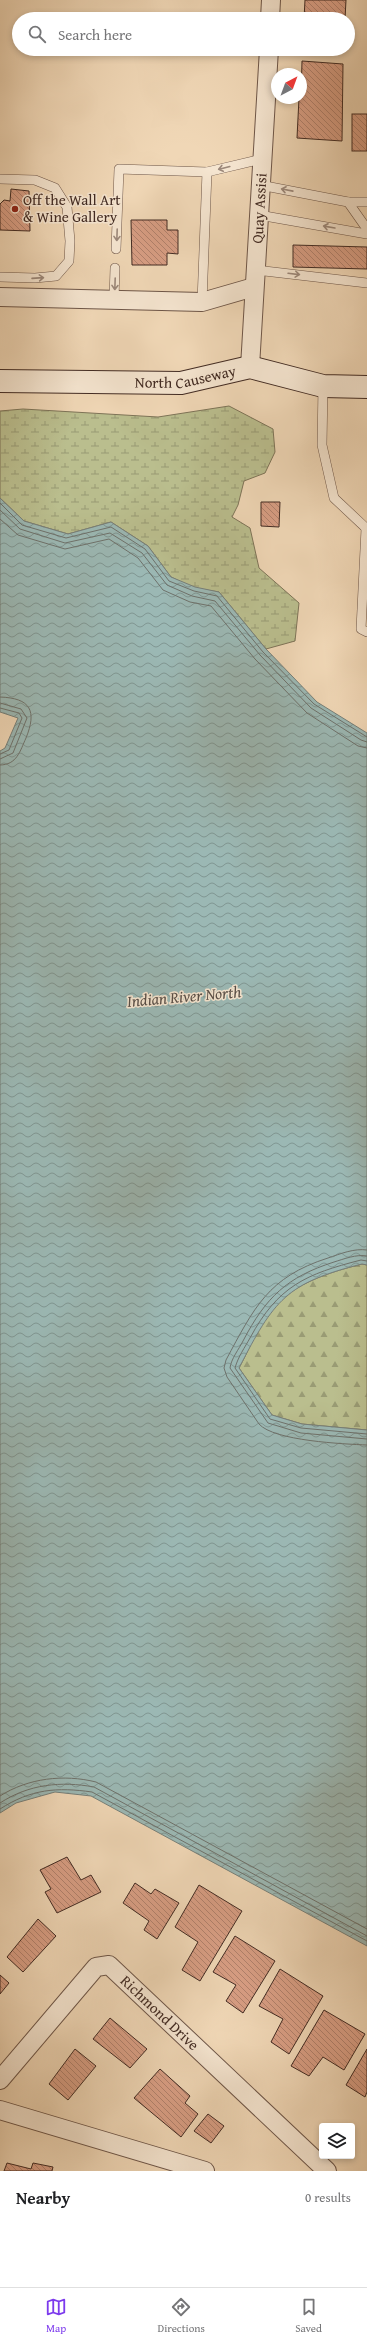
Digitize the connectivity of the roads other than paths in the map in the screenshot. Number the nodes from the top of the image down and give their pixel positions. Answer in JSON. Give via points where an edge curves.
{"nodes":[{"id":1,"x":272,"y":0,"type":"edge"},
{"id":2,"x":271,"y":12,"type":"edge"},
{"id":3,"x":269,"y":56,"type":"edge"},
{"id":4,"x":262,"y":159,"type":"junction"},
{"id":5,"x":207,"y":172,"type":"junction"},
{"id":6,"x":0,"y":179,"type":"edge"},
{"id":7,"x":260,"y":185,"type":"junction"},
{"id":8,"x":348,"y":202,"type":"junction"},
{"id":9,"x":367,"y":202,"type":"edge"},
{"id":10,"x":259,"y":215,"type":"junction"},
{"id":11,"x":367,"y":229,"type":"edge"},
{"id":12,"x":367,"y":234,"type":"edge"},
{"id":13,"x":116,"y":249,"type":"dead end"},
{"id":14,"x":115,"y":268,"type":"dead end"},
{"id":15,"x":0,"y":277,"type":"edge"},
{"id":16,"x":255,"y":278,"type":"junction"},
{"id":17,"x":367,"y":283,"type":"edge"},
{"id":18,"x":0,"y":296,"type":"edge"},
{"id":19,"x":114,"y":299,"type":"junction"},
{"id":20,"x":202,"y":302,"type":"junction"},
{"id":21,"x":250,"y":367,"type":"junction"},
{"id":22,"x":0,"y":382,"type":"edge"},
{"id":23,"x":323,"y":386,"type":"junction"},
{"id":24,"x":367,"y":387,"type":"edge"},
{"id":25,"x":366,"y":529,"type":"edge"},
{"id":26,"x":367,"y":632,"type":"edge"},
{"id":27,"x":0,"y":2080,"type":"edge"},
{"id":28,"x":0,"y":2110,"type":"edge"},
{"id":29,"x":204,"y":2171,"type":"edge"},
{"id":30,"x":327,"y":2171,"type":"edge"}],
"edges":[{"from":1,"to":2,"type":"street"},
{"from":3,"to":4,"type":"street","name":"Quay Assisi"},
{"from":4,"to":5,"type":"lane","one_way":true},
{"from":4,"to":7,"type":"street","name":"Quay Assisi"},
{"from":5,"to":13,"type":"lane","one_way":true,"via":[[119,169]]},
{"from":5,"to":20,"type":"lane"},
{"from":15,"to":6,"type":"lane","one_way":true,"via":[[56,276],[69,261],[70,241],[67,207],[55,188],[35,180]]},
{"from":8,"to":7,"type":"lane","one_way":true},
{"from":7,"to":10,"type":"street","name":"Quay Assisi"},
{"from":8,"to":9,"type":"lane"},
{"from":8,"to":11,"type":"lane"},
{"from":12,"to":10,"type":"lane","one_way":true},
{"from":10,"to":16,"type":"street","name":"Quay Assisi"},
{"from":14,"to":19,"type":"lane","one_way":true},
{"from":16,"to":17,"type":"lane","one_way":true},
{"from":16,"to":20,"type":"street"},
{"from":16,"to":21,"type":"street","name":"Quay Assisi"},
{"from":18,"to":19,"type":"street"},
{"from":19,"to":20,"type":"street"},
{"from":21,"to":22,"type":"main road","name":"North Causeway","via":[[181,383]]},
{"from":21,"to":23,"type":"main road","name":"North Causeway"},
{"from":23,"to":24,"type":"main road","name":"North Causeway"},
{"from":23,"to":25,"type":"lane","via":[[322,445],[334,498]]},
{"from":25,"to":26,"type":"lane","via":[[361,629]]},
{"from":27,"to":30,"type":"street","name":"Richmond Drive","via":[[96,1967],[109,1965]]},
{"from":28,"to":29,"type":"street"}]}
